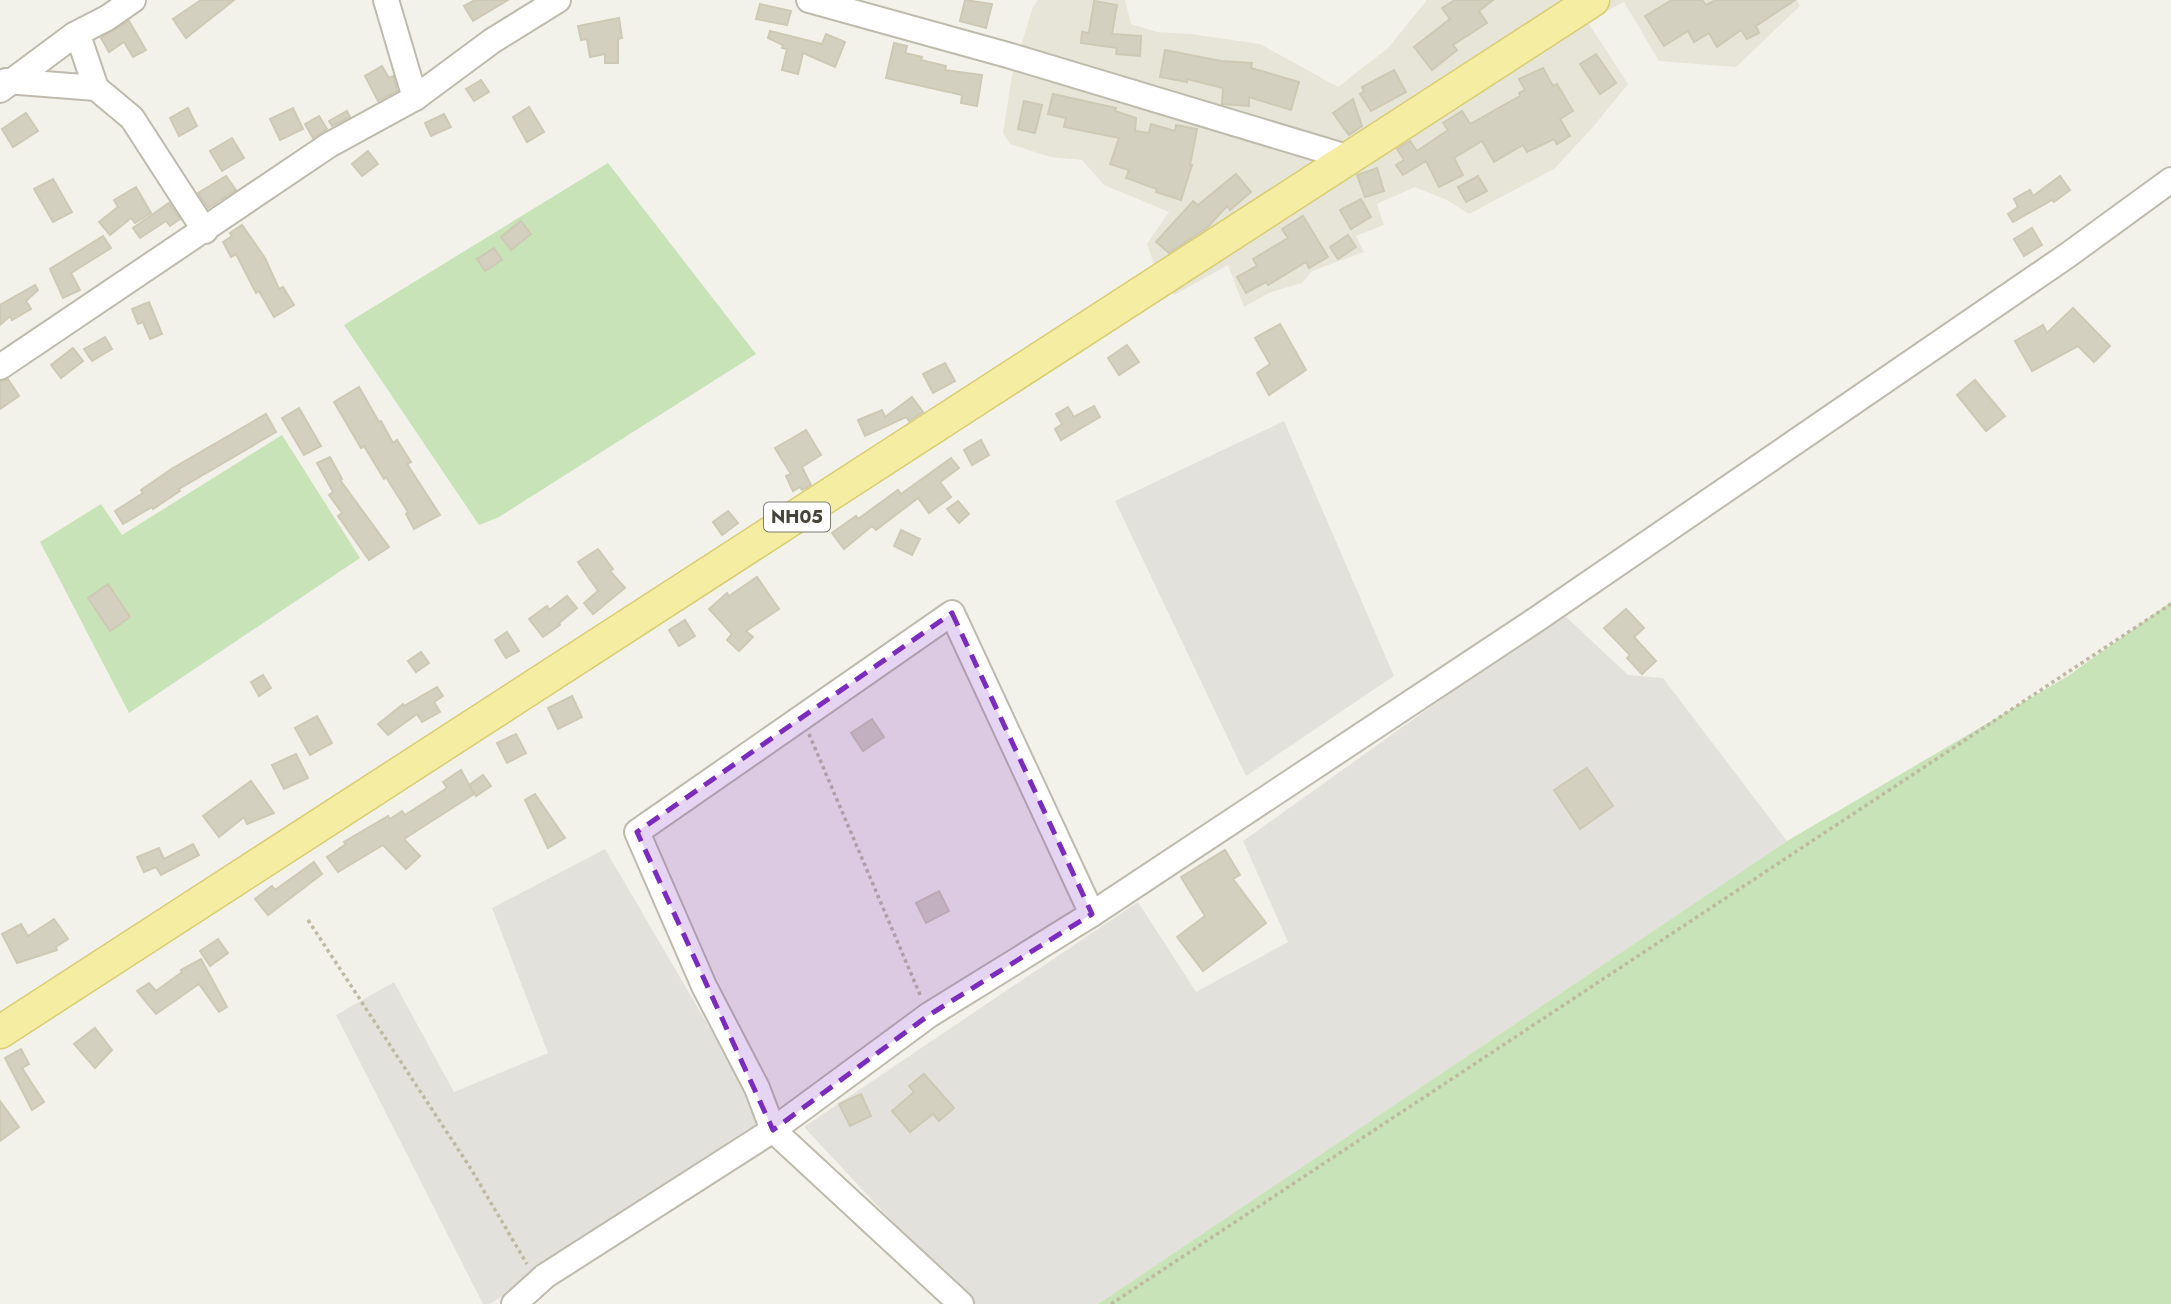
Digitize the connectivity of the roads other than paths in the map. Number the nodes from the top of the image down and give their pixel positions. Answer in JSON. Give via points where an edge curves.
{"nodes":[{"id":1,"x":133,"y":0,"type":"edge"},
{"id":2,"x":386,"y":0,"type":"edge"},
{"id":3,"x":558,"y":0,"type":"edge"},
{"id":4,"x":810,"y":0,"type":"edge"},
{"id":5,"x":1593,"y":0,"type":"edge"},
{"id":6,"x":74,"y":35,"type":"junction"},
{"id":7,"x":3,"y":83,"type":"edge"},
{"id":8,"x":96,"y":88,"type":"junction"},
{"id":9,"x":415,"y":99,"type":"junction"},
{"id":10,"x":1350,"y":158,"type":"junction"},
{"id":11,"x":2171,"y":180,"type":"edge"},
{"id":12,"x":205,"y":230,"type":"junction"},
{"id":13,"x":0,"y":367,"type":"edge"},
{"id":14,"x":1092,"y":914,"type":"junction"},
{"id":15,"x":0,"y":1032,"type":"edge"},
{"id":16,"x":773,"y":1130,"type":"junction"},
{"id":17,"x":514,"y":1304,"type":"edge"},
{"id":18,"x":961,"y":1304,"type":"edge"}],
"edges":[{"from":1,"to":6,"type":"street"},
{"from":2,"to":9,"type":"street"},
{"from":3,"to":9,"type":"street","via":[[492,41]]},
{"from":4,"to":10,"type":"street"},
{"from":5,"to":10,"type":"main road","number":"NH05"},
{"from":6,"to":7,"type":"street"},
{"from":6,"to":8,"type":"street"},
{"from":7,"to":8,"type":"street"},
{"from":8,"to":12,"type":"street","via":[[132,118]]},
{"from":9,"to":12,"type":"street","via":[[329,145]]},
{"from":10,"to":15,"type":"main road","number":"NH05"},
{"from":11,"to":14,"type":"street","via":[[1560,604]]},
{"from":12,"to":13,"type":"street"},
{"from":14,"to":16,"type":"street","via":[[929,1015]]},
{"from":14,"to":16,"type":"street","via":[[952,613],[637,832]]},
{"from":16,"to":17,"type":"street","via":[[538,1283]]},
{"from":16,"to":18,"type":"street"}]}
